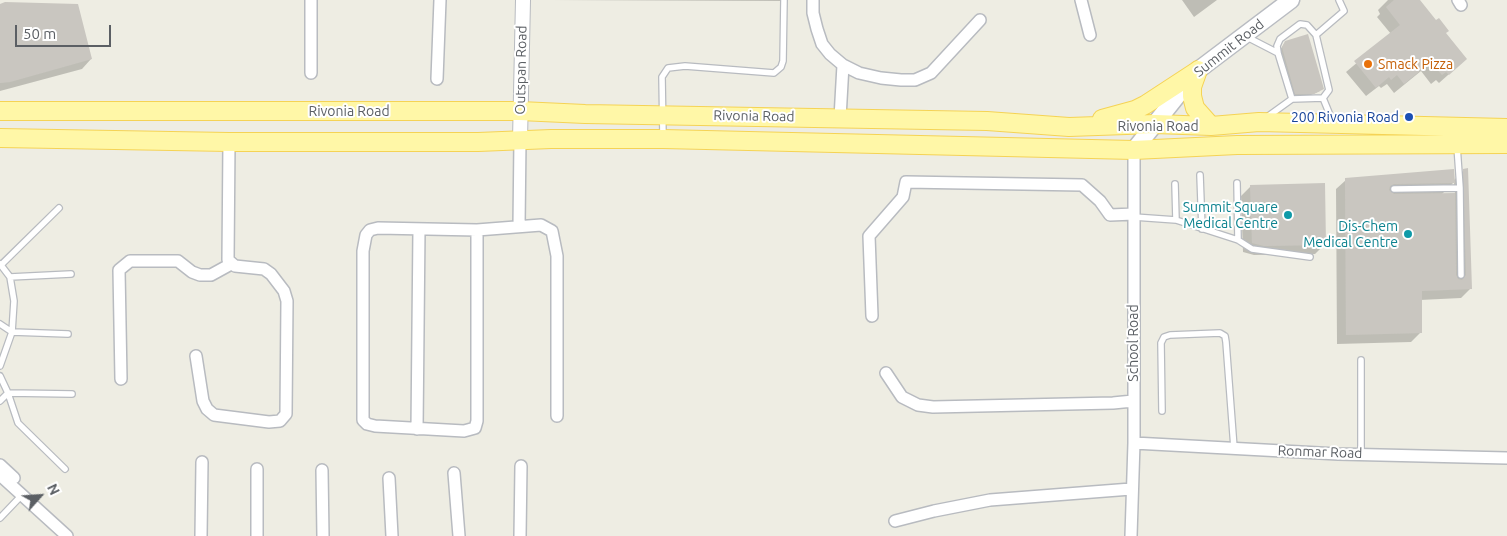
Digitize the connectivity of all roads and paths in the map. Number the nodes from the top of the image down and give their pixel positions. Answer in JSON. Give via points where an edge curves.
{"nodes":[{"id":1,"x":311,"y":0,"type":"edge"},
{"id":2,"x":440,"y":0,"type":"edge"},
{"id":3,"x":523,"y":0,"type":"edge"},
{"id":4,"x":784,"y":0,"type":"edge"},
{"id":5,"x":813,"y":0,"type":"edge"},
{"id":6,"x":1081,"y":0,"type":"edge"},
{"id":7,"x":1291,"y":0,"type":"edge"},
{"id":8,"x":1339,"y":0,"type":"edge"},
{"id":9,"x":980,"y":20,"type":"dead end"},
{"id":10,"x":1316,"y":34,"type":"junction"},
{"id":11,"x":1090,"y":36,"type":"dead end"},
{"id":12,"x":1244,"y":36,"type":"junction"},
{"id":13,"x":1278,"y":53,"type":"junction"},
{"id":14,"x":843,"y":65,"type":"junction"},
{"id":15,"x":1197,"y":70,"type":"junction"},
{"id":16,"x":311,"y":74,"type":"dead end"},
{"id":17,"x":437,"y":79,"type":"dead end"},
{"id":18,"x":1323,"y":98,"type":"junction"},
{"id":19,"x":1292,"y":99,"type":"junction"},
{"id":20,"x":0,"y":111,"type":"edge"},
{"id":21,"x":520,"y":111,"type":"junction"},
{"id":22,"x":664,"y":115,"type":"junction"},
{"id":23,"x":840,"y":118,"type":"junction"},
{"id":24,"x":1259,"y":122,"type":"junction"},
{"id":25,"x":1155,"y":124,"type":"junction"},
{"id":26,"x":1333,"y":124,"type":"junction"},
{"id":27,"x":1069,"y":126,"type":"junction"},
{"id":28,"x":1211,"y":126,"type":"junction"},
{"id":29,"x":1434,"y":126,"type":"junction"},
{"id":30,"x":1507,"y":128,"type":"edge"},
{"id":31,"x":0,"y":138,"type":"edge"},
{"id":32,"x":663,"y":139,"type":"junction"},
{"id":33,"x":520,"y":140,"type":"junction"},
{"id":34,"x":229,"y":142,"type":"junction"},
{"id":35,"x":1456,"y":144,"type":"junction"},
{"id":36,"x":1507,"y":144,"type":"edge"},
{"id":37,"x":1134,"y":150,"type":"junction"},
{"id":38,"x":1200,"y":175,"type":"dead end"},
{"id":39,"x":1237,"y":183,"type":"dead end"},
{"id":40,"x":1175,"y":184,"type":"dead end"},
{"id":41,"x":1460,"y":188,"type":"junction"},
{"id":42,"x":1394,"y":189,"type":"dead end"},
{"id":43,"x":59,"y":208,"type":"dead end"},
{"id":44,"x":1134,"y":215,"type":"junction"},
{"id":45,"x":1176,"y":220,"type":"junction"},
{"id":46,"x":519,"y":226,"type":"junction"},
{"id":47,"x":1202,"y":229,"type":"junction"},
{"id":48,"x":419,"y":230,"type":"junction"},
{"id":49,"x":477,"y":230,"type":"junction"},
{"id":50,"x":1238,"y":240,"type":"junction"},
{"id":51,"x":1310,"y":257,"type":"dead end"},
{"id":52,"x":231,"y":264,"type":"junction"},
{"id":53,"x":0,"y":265,"type":"edge"},
{"id":54,"x":71,"y":274,"type":"dead end"},
{"id":55,"x":1461,"y":276,"type":"dead end"},
{"id":56,"x":10,"y":277,"type":"junction"},
{"id":57,"x":872,"y":316,"type":"dead end"},
{"id":58,"x":0,"y":324,"type":"edge"},
{"id":59,"x":12,"y":332,"type":"junction"},
{"id":60,"x":68,"y":334,"type":"dead end"},
{"id":61,"x":196,"y":356,"type":"dead end"},
{"id":62,"x":1361,"y":360,"type":"dead end"},
{"id":63,"x":0,"y":366,"type":"edge"},
{"id":64,"x":886,"y":374,"type":"dead end"},
{"id":65,"x":0,"y":376,"type":"edge"},
{"id":66,"x":121,"y":379,"type":"dead end"},
{"id":67,"x":8,"y":393,"type":"junction"},
{"id":68,"x":72,"y":394,"type":"dead end"},
{"id":69,"x":0,"y":401,"type":"edge"},
{"id":70,"x":1133,"y":401,"type":"junction"},
{"id":71,"x":1162,"y":411,"type":"dead end"},
{"id":72,"x":558,"y":416,"type":"dead end"},
{"id":73,"x":417,"y":429,"type":"junction"},
{"id":74,"x":1134,"y":443,"type":"junction"},
{"id":75,"x":1234,"y":448,"type":"junction"},
{"id":76,"x":1360,"y":454,"type":"junction"},
{"id":77,"x":1507,"y":458,"type":"edge"},
{"id":78,"x":202,"y":462,"type":"dead end"},
{"id":79,"x":0,"y":464,"type":"edge"},
{"id":80,"x":521,"y":466,"type":"dead end"},
{"id":81,"x":257,"y":468,"type":"dead end"},
{"id":82,"x":65,"y":469,"type":"dead end"},
{"id":83,"x":322,"y":470,"type":"dead end"},
{"id":84,"x":454,"y":473,"type":"dead end"},
{"id":85,"x":0,"y":475,"type":"edge"},
{"id":86,"x":389,"y":478,"type":"dead end"},
{"id":87,"x":1131,"y":488,"type":"junction"},
{"id":88,"x":22,"y":495,"type":"junction"},
{"id":89,"x":0,"y":518,"type":"edge"},
{"id":90,"x":895,"y":521,"type":"dead end"},
{"id":91,"x":53,"y":523,"type":"junction"},
{"id":92,"x":67,"y":536,"type":"edge"},
{"id":93,"x":201,"y":536,"type":"edge"},
{"id":94,"x":257,"y":536,"type":"edge"},
{"id":95,"x":322,"y":536,"type":"edge"},
{"id":96,"x":392,"y":536,"type":"edge"},
{"id":97,"x":459,"y":536,"type":"edge"},
{"id":98,"x":520,"y":536,"type":"edge"},
{"id":99,"x":1131,"y":536,"type":"edge"}],
"edges":[{"from":1,"to":16,"type":"street"},
{"from":2,"to":17,"type":"street"},
{"from":3,"to":21,"type":"street","name":"Outspan Road"},
{"from":4,"to":22,"type":"lane","via":[[783,62],[777,71],[672,67],[662,77]]},
{"from":5,"to":14,"type":"street","via":[[822,44]]},
{"from":6,"to":11,"type":"street"},
{"from":7,"to":12,"type":"main road","name":"Summit Road"},
{"from":8,"to":10,"type":"lane","via":[[1344,11]]},
{"from":9,"to":14,"type":"street","via":[[931,73],[915,80],[881,78]]},
{"from":10,"to":13,"type":"lane","via":[[1306,24],[1300,24],[1280,39],[1276,46]]},
{"from":10,"to":18,"type":"lane","via":[[1329,90]]},
{"from":12,"to":13,"type":"lane"},
{"from":12,"to":15,"type":"main road","name":"Summit Road"},
{"from":13,"to":19,"type":"lane"},
{"from":14,"to":23,"type":"street"},
{"from":15,"to":25,"type":"main road","name":"Summit Road"},
{"from":15,"to":27,"type":"main road","via":[[1135,110]]},
{"from":15,"to":28,"type":"main road","via":[[1192,96],[1195,108]]},
{"from":18,"to":19,"type":"lane"},
{"from":18,"to":26,"type":"lane"},
{"from":19,"to":24,"type":"lane"},
{"from":20,"to":21,"type":"main road","name":"Rivonia Road"},
{"from":21,"to":22,"type":"main road","name":"Rivonia Road"},
{"from":21,"to":33,"type":"street","name":"Outspan Road"},
{"from":22,"to":23,"type":"main road","name":"Rivonia Road"},
{"from":22,"to":32,"type":"lane"},
{"from":23,"to":27,"type":"main road","name":"Rivonia Road"},
{"from":24,"to":26,"type":"main road","name":"Rivonia Road"},
{"from":24,"to":28,"type":"main road","name":"Rivonia Road"},
{"from":25,"to":27,"type":"main road","name":"Rivonia Road"},
{"from":25,"to":28,"type":"main road","name":"Rivonia Road"},
{"from":25,"to":37,"type":"main road","name":"Summit Road"},
{"from":26,"to":29,"type":"main road","name":"Rivonia Road"},
{"from":29,"to":30,"type":"main road","name":"Rivonia Road"},
{"from":29,"to":35,"type":"main road","via":[[1449,133]]},
{"from":31,"to":34,"type":"main road","name":"Rivonia Road"},
{"from":32,"to":33,"type":"main road","name":"Rivonia Road"},
{"from":32,"to":37,"type":"main road","name":"Rivonia Road"},
{"from":33,"to":34,"type":"main road","name":"Rivonia Road"},
{"from":33,"to":46,"type":"street"},
{"from":34,"to":52,"type":"street","via":[[228,255]]},
{"from":35,"to":36,"type":"main road","name":"Rivonia Road"},
{"from":35,"to":37,"type":"main road","name":"Rivonia Road","via":[[1238,145]]},
{"from":35,"to":41,"type":"lane"},
{"from":37,"to":44,"type":"street","name":"School Road"},
{"from":38,"to":47,"type":"lane"},
{"from":39,"to":50,"type":"lane"},
{"from":40,"to":45,"type":"lane"},
{"from":41,"to":42,"type":"lane"},
{"from":41,"to":55,"type":"lane"},
{"from":43,"to":53,"type":"lane"},
{"from":44,"to":45,"type":"lane"},
{"from":44,"to":57,"type":"street","via":[[1110,215],[1082,185],[906,182],[903,196],[869,236]]},
{"from":44,"to":70,"type":"street","name":"School Road"},
{"from":45,"to":47,"type":"lane"},
{"from":46,"to":49,"type":"street"},
{"from":46,"to":72,"type":"street","via":[[541,225],[552,231],[554,237],[557,256]]},
{"from":47,"to":50,"type":"lane"},
{"from":48,"to":49,"type":"street"},
{"from":48,"to":73,"type":"street"},
{"from":48,"to":73,"type":"street","via":[[370,230],[363,251],[363,420],[371,426]]},
{"from":49,"to":73,"type":"street","via":[[477,424],[464,431]]},
{"from":50,"to":51,"type":"lane","via":[[1264,251]]},
{"from":52,"to":61,"type":"street","via":[[264,269],[284,291],[287,302],[286,414],[280,421],[269,422],[214,416],[203,400]]},
{"from":52,"to":66,"type":"street","via":[[211,275],[192,272],[178,261],[130,261],[119,270]]},
{"from":53,"to":56,"type":"lane"},
{"from":54,"to":56,"type":"lane"},
{"from":56,"to":59,"type":"lane","via":[[14,301]]},
{"from":58,"to":59,"type":"lane"},
{"from":59,"to":60,"type":"lane"},
{"from":59,"to":63,"type":"lane"},
{"from":62,"to":76,"type":"lane"},
{"from":64,"to":70,"type":"street","via":[[902,397],[918,405],[933,407]]},
{"from":65,"to":67,"type":"lane"},
{"from":67,"to":68,"type":"lane"},
{"from":67,"to":69,"type":"lane"},
{"from":67,"to":82,"type":"lane","via":[[18,423]]},
{"from":70,"to":74,"type":"street","name":"School Road"},
{"from":71,"to":75,"type":"lane","via":[[1161,343],[1164,338],[1220,333],[1226,342]]},
{"from":74,"to":75,"type":"street","name":"Ronmar Road"},
{"from":74,"to":87,"type":"street","name":"School Road"},
{"from":75,"to":76,"type":"street","name":"Ronmar Road"},
{"from":76,"to":77,"type":"street","name":"Ronmar Road"},
{"from":78,"to":93,"type":"street"},
{"from":79,"to":91,"type":"street","via":[[36,499]]},
{"from":80,"to":98,"type":"street"},
{"from":81,"to":94,"type":"street"},
{"from":83,"to":95,"type":"street"},
{"from":84,"to":97,"type":"street"},
{"from":85,"to":88,"type":"street"},
{"from":86,"to":96,"type":"street"},
{"from":87,"to":90,"type":"street","via":[[990,500]]},
{"from":87,"to":99,"type":"street","name":"School Road"},
{"from":88,"to":89,"type":"lane"},
{"from":88,"to":91,"type":"street"},
{"from":91,"to":92,"type":"street"}]}
